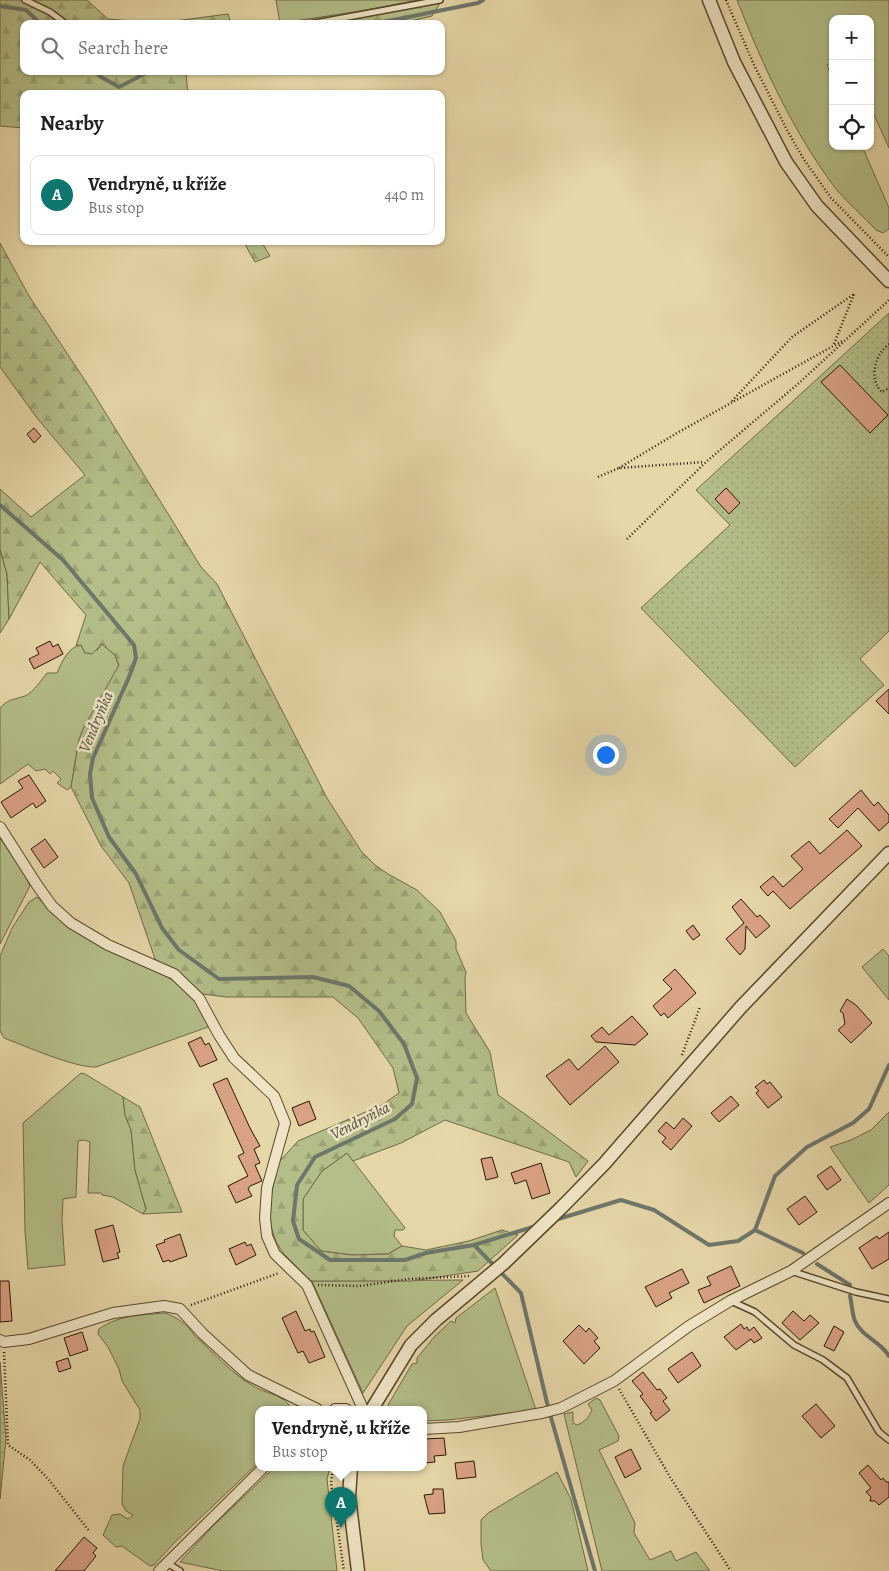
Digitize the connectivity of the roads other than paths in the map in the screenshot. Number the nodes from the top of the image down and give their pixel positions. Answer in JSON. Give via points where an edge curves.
{"nodes":[{"id":1,"x":25,"y":0,"type":"edge"},
{"id":2,"x":440,"y":0,"type":"edge"},
{"id":3,"x":709,"y":0,"type":"edge"},
{"id":4,"x":61,"y":20,"type":"edge"},
{"id":5,"x":332,"y":20,"type":"edge"},
{"id":6,"x":889,"y":281,"type":"edge"},
{"id":7,"x":0,"y":827,"type":"edge"},
{"id":8,"x":889,"y":853,"type":"edge"},
{"id":9,"x":889,"y":1203,"type":"edge"},
{"id":10,"x":791,"y":1271,"type":"junction"},
{"id":11,"x":889,"y":1299,"type":"edge"},
{"id":12,"x":730,"y":1301,"type":"junction"},
{"id":13,"x":2,"y":1341,"type":"edge"},
{"id":14,"x":311,"y":1406,"type":"edge"},
{"id":15,"x":362,"y":1406,"type":"edge"},
{"id":16,"x":374,"y":1406,"type":"edge"},
{"id":17,"x":427,"y":1429,"type":"edge"},
{"id":18,"x":889,"y":1440,"type":"edge"},
{"id":19,"x":260,"y":1471,"type":"edge"},
{"id":20,"x":351,"y":1471,"type":"edge"},
{"id":21,"x":167,"y":1563,"type":"junction"},
{"id":22,"x":159,"y":1571,"type":"edge"},
{"id":23,"x":180,"y":1571,"type":"edge"},
{"id":24,"x":358,"y":1571,"type":"edge"}],
"edges":[{"from":1,"to":4,"type":"lane"},
{"from":2,"to":5,"type":"lane"},
{"from":3,"to":6,"type":"street","via":[[734,62],[786,162],[818,206]]},
{"from":7,"to":15,"type":"street","via":[[52,906],[71,923],[101,940],[174,974],[199,998],[234,1058],[274,1096],[285,1123],[267,1188],[267,1236],[275,1254],[307,1285]]},
{"from":8,"to":16,"type":"street","via":[[741,1007],[604,1164],[504,1263],[484,1275],[411,1345]]},
{"from":9,"to":10,"type":"street"},
{"from":10,"to":11,"type":"lane"},
{"from":10,"to":12,"type":"street"},
{"from":12,"to":17,"type":"street","via":[[689,1326],[614,1381],[561,1408],[459,1427]]},
{"from":12,"to":18,"type":"lane","via":[[755,1312],[794,1346],[823,1360],[847,1378],[879,1432]]},
{"from":13,"to":14,"type":"street","via":[[29,1339],[113,1313],[164,1306],[180,1309],[248,1375]]},
{"from":19,"to":21,"type":"street"},
{"from":20,"to":24,"type":"street","via":[[349,1497]]},
{"from":21,"to":22,"type":"street"},
{"from":21,"to":23,"type":"lane"}]}
